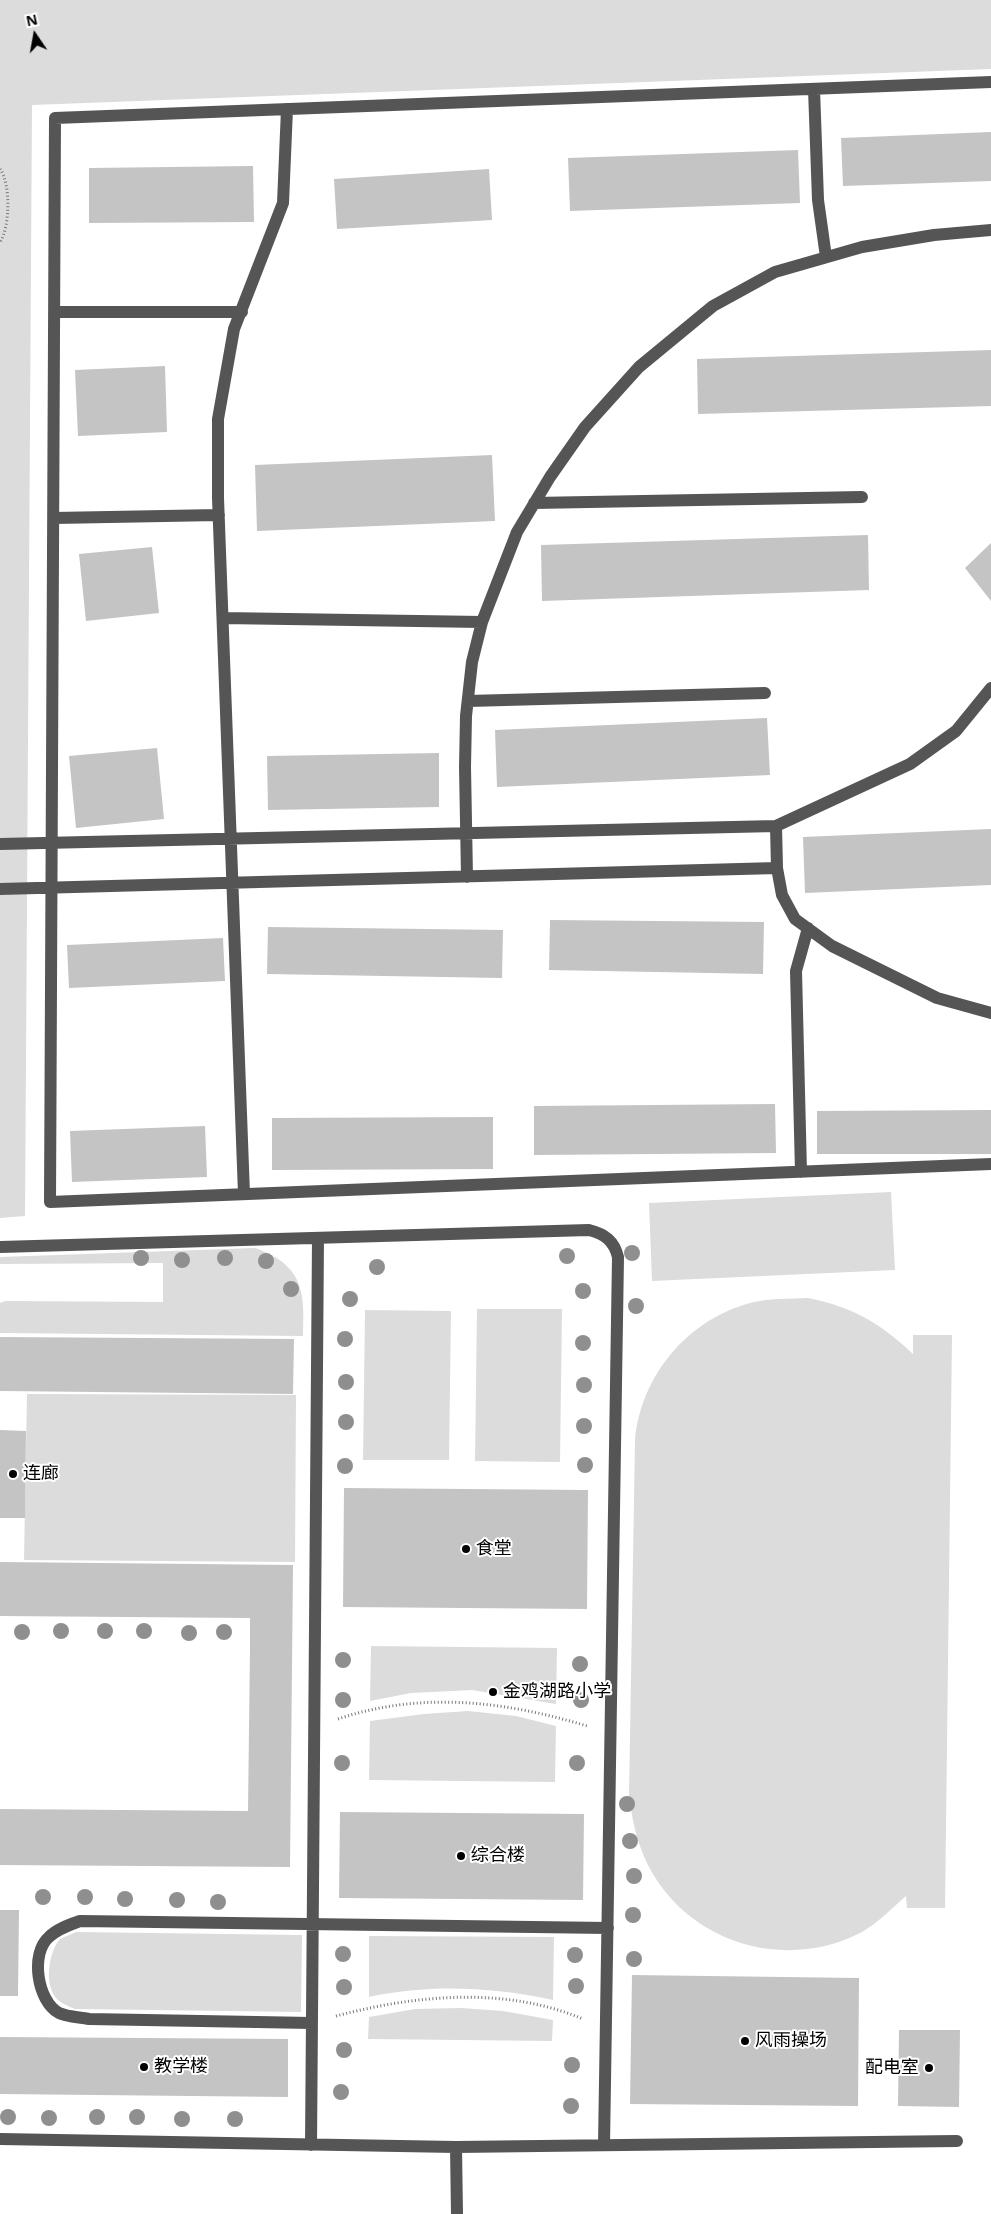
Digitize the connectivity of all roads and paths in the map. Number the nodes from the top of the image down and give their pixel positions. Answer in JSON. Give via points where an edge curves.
{"nodes":[{"id":1,"x":991,"y":82,"type":"edge"},
{"id":2,"x":814,"y":89,"type":"junction"},
{"id":3,"x":287,"y":109,"type":"junction"},
{"id":4,"x":0,"y":170,"type":"edge"},
{"id":5,"x":991,"y":230,"type":"edge"},
{"id":6,"x":0,"y":242,"type":"edge"},
{"id":7,"x":826,"y":258,"type":"junction"},
{"id":8,"x":55,"y":312,"type":"junction"},
{"id":9,"x":242,"y":312,"type":"junction"},
{"id":10,"x":862,"y":497,"type":"dead end"},
{"id":11,"x":534,"y":503,"type":"junction"},
{"id":12,"x":219,"y":515,"type":"junction"},
{"id":13,"x":54,"y":518,"type":"junction"},
{"id":14,"x":223,"y":618,"type":"junction"},
{"id":15,"x":482,"y":622,"type":"junction"},
{"id":16,"x":991,"y":688,"type":"edge"},
{"id":17,"x":765,"y":693,"type":"dead end"},
{"id":18,"x":468,"y":701,"type":"junction"},
{"id":19,"x":776,"y":826,"type":"junction"},
{"id":20,"x":466,"y":833,"type":"junction"},
{"id":21,"x":230,"y":839,"type":"junction"},
{"id":22,"x":53,"y":843,"type":"junction"},
{"id":23,"x":0,"y":844,"type":"edge"},
{"id":24,"x":777,"y":868,"type":"junction"},
{"id":25,"x":467,"y":877,"type":"junction"},
{"id":26,"x":232,"y":883,"type":"junction"},
{"id":27,"x":53,"y":887,"type":"junction"},
{"id":28,"x":0,"y":889,"type":"edge"},
{"id":29,"x":808,"y":928,"type":"junction"},
{"id":30,"x":991,"y":1013,"type":"edge"},
{"id":31,"x":991,"y":1164,"type":"edge"},
{"id":32,"x":801,"y":1172,"type":"junction"},
{"id":33,"x":244,"y":1194,"type":"junction"},
{"id":34,"x":318,"y":1238,"type":"junction"},
{"id":35,"x":0,"y":1247,"type":"edge"},
{"id":36,"x":314,"y":1729,"type":"junction"},
{"id":37,"x":611,"y":1734,"type":"junction"},
{"id":38,"x":313,"y":1926,"type":"junction"},
{"id":39,"x":608,"y":1928,"type":"junction"},
{"id":40,"x":312,"y":2023,"type":"junction"},
{"id":41,"x":606,"y":2029,"type":"junction"},
{"id":42,"x":0,"y":2140,"type":"edge"},
{"id":43,"x":956,"y":2141,"type":"dead end"},
{"id":44,"x":311,"y":2145,"type":"junction"},
{"id":45,"x":604,"y":2145,"type":"junction"},
{"id":46,"x":456,"y":2147,"type":"junction"},
{"id":47,"x":457,"y":2214,"type":"edge"}],
"edges":[{"from":1,"to":2,"type":"lane"},
{"from":2,"to":3,"type":"lane"},
{"from":2,"to":7,"type":"lane","via":[[818,200]]},
{"from":3,"to":8,"type":"lane","via":[[56,118]]},
{"from":3,"to":9,"type":"lane","via":[[283,203]]},
{"from":4,"to":6,"type":"path","via":[[8,199],[5,234]]},
{"from":5,"to":7,"type":"lane","via":[[862,247]]},
{"from":7,"to":11,"type":"lane","via":[[775,272],[713,306],[698,318],[640,367],[585,427]]},
{"from":8,"to":9,"type":"lane"},
{"from":8,"to":13,"type":"lane"},
{"from":9,"to":12,"type":"lane","via":[[234,329],[218,419]]},
{"from":10,"to":11,"type":"lane"},
{"from":11,"to":15,"type":"lane","via":[[517,532]]},
{"from":12,"to":13,"type":"lane"},
{"from":12,"to":14,"type":"lane"},
{"from":13,"to":22,"type":"lane"},
{"from":14,"to":15,"type":"lane"},
{"from":14,"to":21,"type":"lane"},
{"from":15,"to":18,"type":"lane","via":[[472,662]]},
{"from":16,"to":19,"type":"lane","via":[[956,731],[910,764]]},
{"from":17,"to":18,"type":"lane"},
{"from":18,"to":20,"type":"lane"},
{"from":19,"to":20,"type":"lane"},
{"from":19,"to":24,"type":"lane"},
{"from":20,"to":21,"type":"lane"},
{"from":20,"to":25,"type":"lane"},
{"from":21,"to":22,"type":"lane"},
{"from":21,"to":26,"type":"lane"},
{"from":22,"to":23,"type":"lane"},
{"from":22,"to":27,"type":"lane"},
{"from":24,"to":25,"type":"lane"},
{"from":24,"to":29,"type":"lane","via":[[782,895],[796,918]]},
{"from":25,"to":26,"type":"lane"},
{"from":26,"to":27,"type":"lane"},
{"from":26,"to":33,"type":"lane"},
{"from":27,"to":28,"type":"lane"},
{"from":27,"to":33,"type":"lane","via":[[50,1202]]},
{"from":29,"to":30,"type":"lane","via":[[832,946],[937,998]]},
{"from":29,"to":32,"type":"lane","via":[[796,971]]},
{"from":31,"to":32,"type":"lane"},
{"from":32,"to":33,"type":"lane"},
{"from":34,"to":35,"type":"lane"},
{"from":34,"to":36,"type":"lane"},
{"from":34,"to":37,"type":"lane","via":[[589,1230],[606,1236],[616,1249]]},
{"from":36,"to":37,"type":"path","via":[[374,1710],[450,1701],[531,1711]]},
{"from":36,"to":38,"type":"lane"},
{"from":37,"to":39,"type":"lane"},
{"from":38,"to":39,"type":"lane"},
{"from":38,"to":40,"type":"lane"},
{"from":38,"to":40,"type":"lane","via":[[80,1921],[48,1937],[40,1957],[39,1977],[40,1991],[45,2000],[68,2016]]},
{"from":39,"to":41,"type":"lane"},
{"from":40,"to":41,"type":"path","via":[[391,2002],[480,1998],[535,2005]]},
{"from":40,"to":44,"type":"lane"},
{"from":41,"to":45,"type":"lane"},
{"from":42,"to":44,"type":"lane"},
{"from":43,"to":45,"type":"lane"},
{"from":44,"to":46,"type":"lane"},
{"from":45,"to":46,"type":"lane"},
{"from":46,"to":47,"type":"lane"}]}
